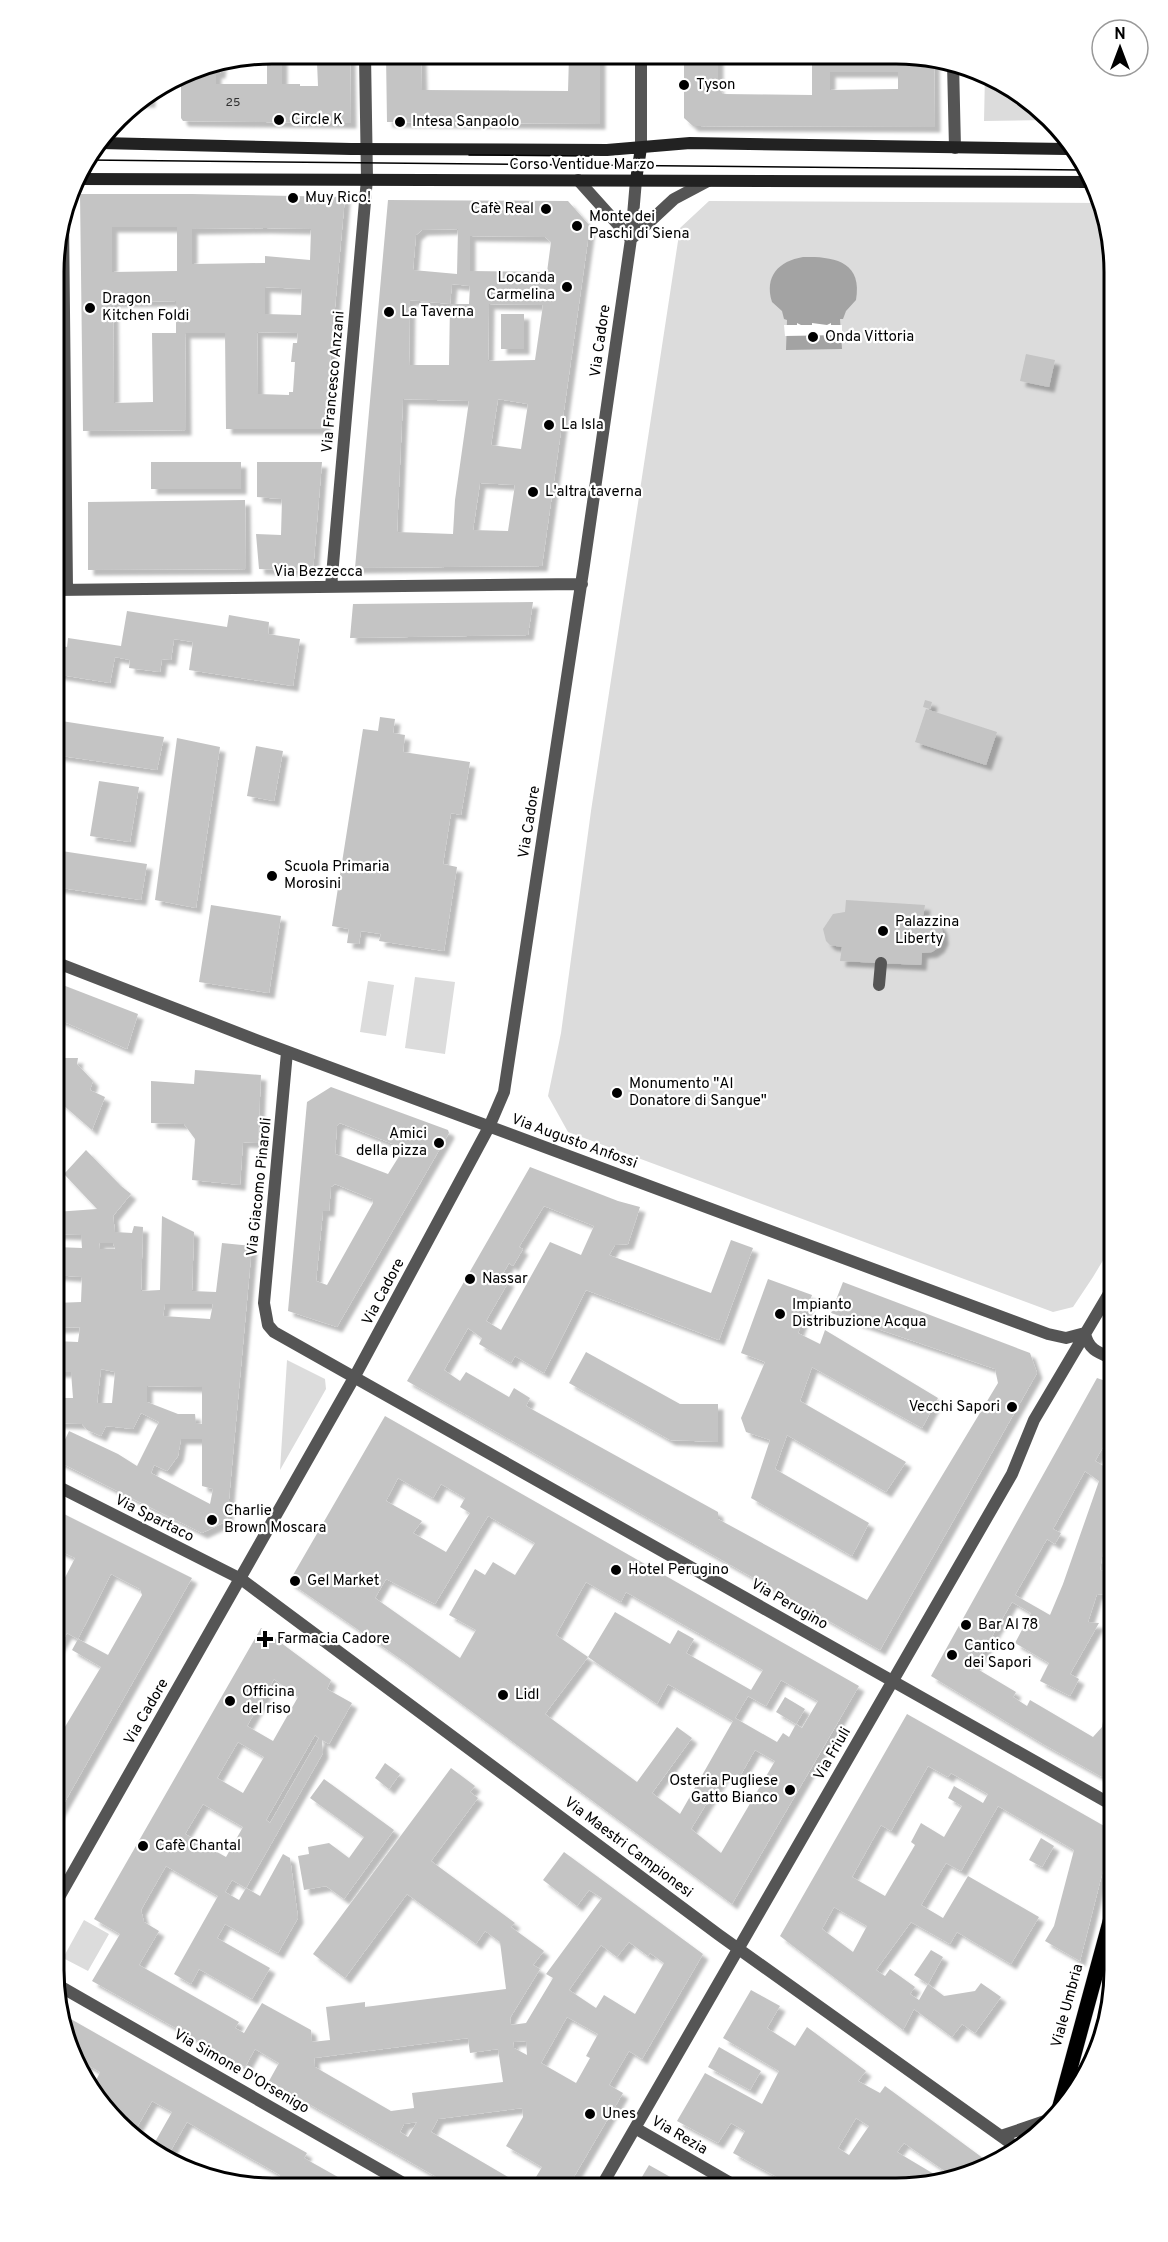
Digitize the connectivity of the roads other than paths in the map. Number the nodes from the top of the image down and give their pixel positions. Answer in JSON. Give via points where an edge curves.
{"nodes":[{"id":1,"x":365,"y":64,"type":"edge"},
{"id":2,"x":641,"y":64,"type":"edge"},
{"id":3,"x":953,"y":73,"type":"edge"},
{"id":4,"x":110,"y":143,"type":"edge"},
{"id":5,"x":366,"y":148,"type":"junction"},
{"id":6,"x":641,"y":148,"type":"junction"},
{"id":7,"x":954,"y":148,"type":"junction"},
{"id":8,"x":1062,"y":149,"type":"edge"},
{"id":9,"x":87,"y":178,"type":"edge"},
{"id":10,"x":367,"y":179,"type":"junction"},
{"id":11,"x":578,"y":180,"type":"junction"},
{"id":12,"x":636,"y":180,"type":"junction"},
{"id":13,"x":708,"y":181,"type":"junction"},
{"id":14,"x":1083,"y":182,"type":"edge"},
{"id":15,"x":631,"y":239,"type":"junction"},
{"id":16,"x":582,"y":584,"type":"junction"},
{"id":17,"x":331,"y":587,"type":"junction"},
{"id":18,"x":64,"y":590,"type":"edge"},
{"id":19,"x":881,"y":963,"type":"dead end"},
{"id":20,"x":64,"y":965,"type":"edge"},
{"id":21,"x":879,"y":985,"type":"dead end"},
{"id":22,"x":288,"y":1052,"type":"junction"},
{"id":23,"x":489,"y":1127,"type":"junction"},
{"id":24,"x":1103,"y":1303,"type":"edge"},
{"id":25,"x":1085,"y":1333,"type":"junction"},
{"id":26,"x":1103,"y":1355,"type":"edge"},
{"id":27,"x":355,"y":1376,"type":"junction"},
{"id":28,"x":64,"y":1490,"type":"edge"},
{"id":29,"x":241,"y":1579,"type":"junction"},
{"id":30,"x":892,"y":1681,"type":"junction"},
{"id":31,"x":1103,"y":1800,"type":"edge"},
{"id":32,"x":64,"y":1889,"type":"edge"},
{"id":33,"x":1103,"y":1947,"type":"edge"},
{"id":34,"x":738,"y":1948,"type":"junction"},
{"id":35,"x":65,"y":1989,"type":"edge"},
{"id":36,"x":1064,"y":2092,"type":"edge"},
{"id":37,"x":1034,"y":2125,"type":"edge"},
{"id":38,"x":635,"y":2128,"type":"junction"},
{"id":39,"x":1001,"y":2136,"type":"junction"},
{"id":40,"x":1010,"y":2143,"type":"edge"},
{"id":41,"x":394,"y":2178,"type":"edge"},
{"id":42,"x":606,"y":2178,"type":"edge"},
{"id":43,"x":722,"y":2178,"type":"edge"}],
"edges":[{"from":1,"to":5,"type":"street","name":"Via Francesco Anzani"},
{"from":2,"to":6,"type":"street"},
{"from":3,"to":7,"type":"street"},
{"from":4,"to":5,"type":"main road","name":"Corso Ventidue Marzo"},
{"from":5,"to":6,"type":"main road","name":"Corso Ventidue Marzo"},
{"from":5,"to":10,"type":"street","name":"Via Francesco Anzani"},
{"from":6,"to":7,"type":"main road","name":"Corso Ventidue Marzo","via":[[690,143]]},
{"from":6,"to":12,"type":"main road","name":"Via Cadore"},
{"from":7,"to":8,"type":"main road","name":"Corso Ventidue Marzo"},
{"from":9,"to":10,"type":"main road","name":"Corso Ventidue Marzo"},
{"from":10,"to":11,"type":"main road","name":"Corso Ventidue Marzo"},
{"from":10,"to":17,"type":"street","name":"Via Francesco Anzani"},
{"from":11,"to":12,"type":"main road","name":"Corso Ventidue Marzo"},
{"from":11,"to":15,"type":"street"},
{"from":12,"to":13,"type":"main road","name":"Corso Ventidue Marzo"},
{"from":12,"to":15,"type":"street","name":"Via Cadore"},
{"from":13,"to":14,"type":"main road","name":"Corso Ventidue Marzo"},
{"from":13,"to":15,"type":"street","via":[[674,199]]},
{"from":15,"to":16,"type":"street","name":"Via Cadore"},
{"from":16,"to":17,"type":"street","name":"Via Bezzecca"},
{"from":16,"to":23,"type":"street","name":"Via Cadore","via":[[504,1092]]},
{"from":17,"to":18,"type":"street","name":"Via Bezzecca"},
{"from":19,"to":21,"type":"street"},
{"from":20,"to":22,"type":"street","name":"Via Augusto Anfossi"},
{"from":22,"to":23,"type":"street","name":"Via Augusto Anfossi"},
{"from":22,"to":27,"type":"street","name":"Via Giacomo Pinaroli","via":[[264,1303],[268,1325],[274,1332]]},
{"from":23,"to":25,"type":"street","name":"Via Augusto Anfossi","via":[[1048,1334],[1066,1338]]},
{"from":23,"to":27,"type":"street","name":"Via Cadore"},
{"from":24,"to":25,"type":"street","name":"Via Friuli"},
{"from":25,"to":26,"type":"street","via":[[1092,1350]]},
{"from":25,"to":30,"type":"street","name":"Via Friuli","via":[[1034,1420],[1012,1474]]},
{"from":27,"to":29,"type":"street","name":"Via Cadore"},
{"from":27,"to":30,"type":"street","name":"Via Perugino"},
{"from":28,"to":29,"type":"street","name":"Via Spartaco"},
{"from":29,"to":32,"type":"street","name":"Via Cadore"},
{"from":29,"to":34,"type":"street","name":"Via Maestri Campionesi"},
{"from":30,"to":31,"type":"street","name":"Via Perugino"},
{"from":30,"to":34,"type":"street","name":"Via Friuli"},
{"from":33,"to":36,"type":"main road","name":"Viale Umbria"},
{"from":34,"to":38,"type":"street","name":"Via Friuli"},
{"from":34,"to":39,"type":"street","name":"Via Maestri Campionesi"},
{"from":35,"to":41,"type":"street","name":"Via Simone D'Orsenigo"},
{"from":37,"to":39,"type":"street"},
{"from":38,"to":42,"type":"street","name":"Via Friuli"},
{"from":38,"to":43,"type":"street","name":"Via Rezia"},
{"from":39,"to":40,"type":"street","name":"Via Maestri Campionesi"}]}
